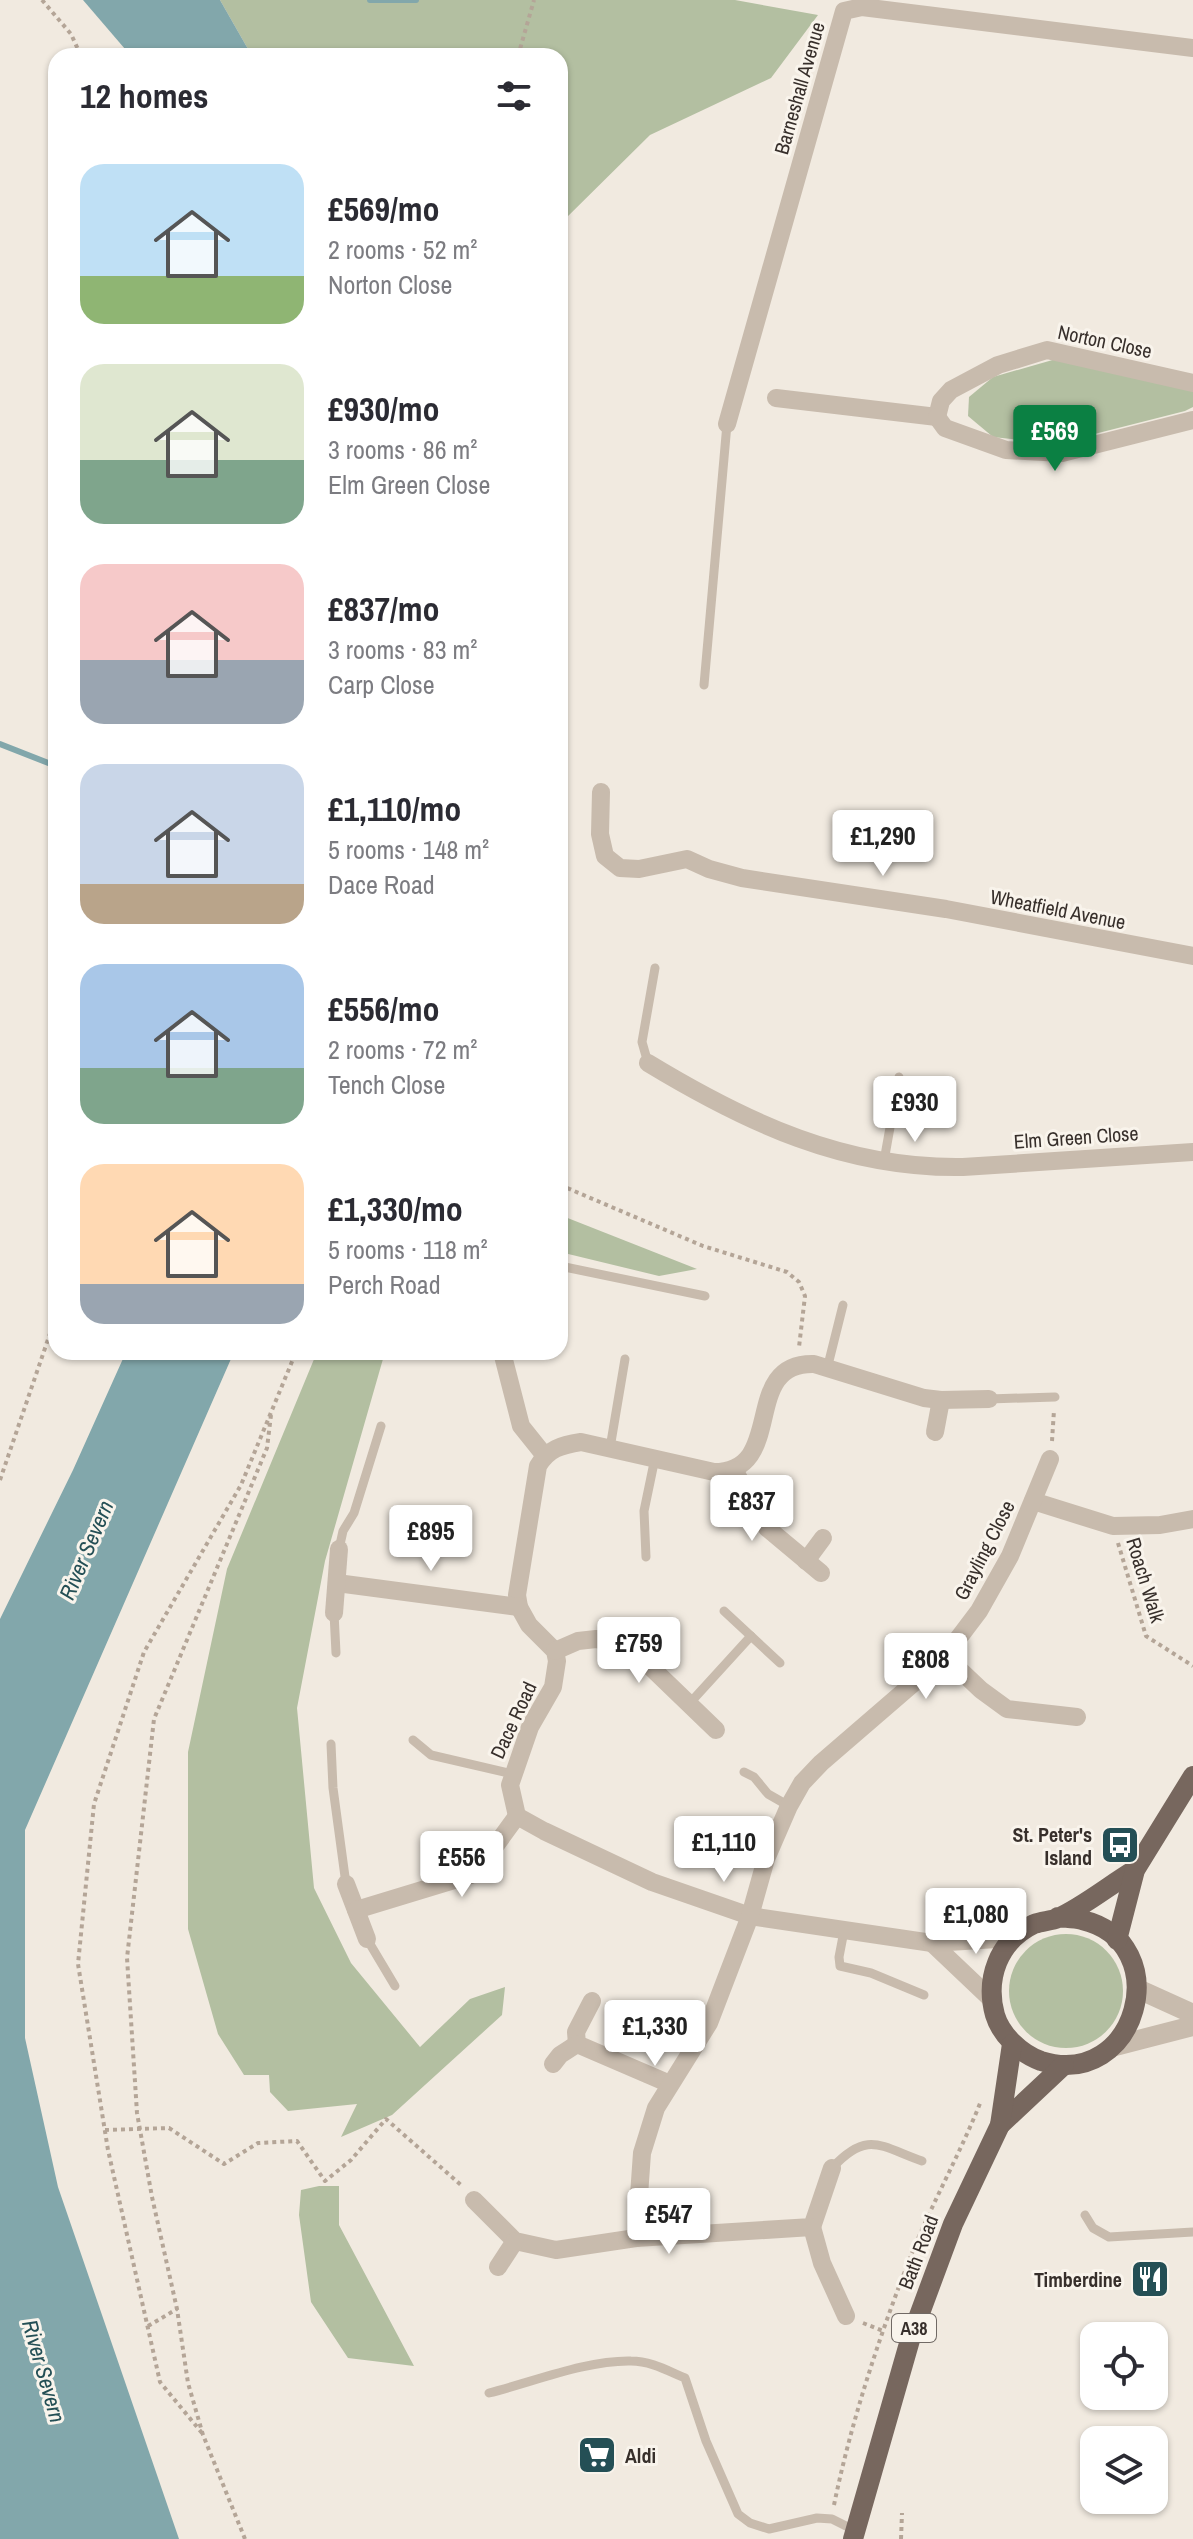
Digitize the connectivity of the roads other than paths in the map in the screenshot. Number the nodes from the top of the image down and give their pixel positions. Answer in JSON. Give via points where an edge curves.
{"nodes":[{"id":1,"x":1193,"y":48,"type":"edge"},
{"id":2,"x":1193,"y":383,"type":"edge"},
{"id":3,"x":776,"y":398,"type":"dead end"},
{"id":4,"x":937,"y":417,"type":"junction"},
{"id":5,"x":1193,"y":420,"type":"edge"},
{"id":6,"x":727,"y":424,"type":"joint"},
{"id":7,"x":704,"y":685,"type":"dead end"},
{"id":8,"x":601,"y":792,"type":"dead end"},
{"id":9,"x":1193,"y":956,"type":"edge"},
{"id":10,"x":655,"y":968,"type":"dead end"},
{"id":11,"x":648,"y":1063,"type":"joint"},
{"id":12,"x":899,"y":1077,"type":"dead end"},
{"id":13,"x":1193,"y":1152,"type":"edge"},
{"id":14,"x":884,"y":1161,"type":"junction"},
{"id":15,"x":568,"y":1268,"type":"edge"},
{"id":16,"x":705,"y":1296,"type":"dead end"},
{"id":17,"x":843,"y":1305,"type":"dead end"},
{"id":18,"x":625,"y":1359,"type":"dead end"},
{"id":19,"x":504,"y":1360,"type":"edge"},
{"id":20,"x":827,"y":1369,"type":"junction"},
{"id":21,"x":1055,"y":1397,"type":"road end"},
{"id":22,"x":989,"y":1399,"type":"joint"},
{"id":23,"x":941,"y":1400,"type":"junction"},
{"id":24,"x":381,"y":1426,"type":"dead end"},
{"id":25,"x":935,"y":1432,"type":"dead end"},
{"id":26,"x":610,"y":1448,"type":"junction"},
{"id":27,"x":545,"y":1456,"type":"junction"},
{"id":28,"x":655,"y":1458,"type":"junction"},
{"id":29,"x":1050,"y":1459,"type":"road end"},
{"id":30,"x":734,"y":1470,"type":"junction"},
{"id":31,"x":1033,"y":1501,"type":"junction"},
{"id":32,"x":1193,"y":1519,"type":"edge"},
{"id":33,"x":823,"y":1538,"type":"dead end"},
{"id":34,"x":339,"y":1549,"type":"joint"},
{"id":35,"x":646,"y":1557,"type":"dead end"},
{"id":36,"x":806,"y":1561,"type":"junction"},
{"id":37,"x":821,"y":1573,"type":"dead end"},
{"id":38,"x":337,"y":1583,"type":"junction"},
{"id":39,"x":519,"y":1607,"type":"junction"},
{"id":40,"x":724,"y":1611,"type":"dead end"},
{"id":41,"x":334,"y":1613,"type":"joint"},
{"id":42,"x":751,"y":1636,"type":"junction"},
{"id":43,"x":555,"y":1651,"type":"junction"},
{"id":44,"x":336,"y":1653,"type":"dead end"},
{"id":45,"x":945,"y":1656,"type":"junction"},
{"id":46,"x":780,"y":1663,"type":"dead end"},
{"id":47,"x":689,"y":1704,"type":"junction"},
{"id":48,"x":1077,"y":1717,"type":"dead end"},
{"id":49,"x":716,"y":1730,"type":"dead end"},
{"id":50,"x":413,"y":1740,"type":"dead end"},
{"id":51,"x":331,"y":1744,"type":"dead end"},
{"id":52,"x":744,"y":1772,"type":"dead end"},
{"id":53,"x":513,"y":1774,"type":"junction"},
{"id":54,"x":1193,"y":1776,"type":"edge"},
{"id":55,"x":789,"y":1806,"type":"junction"},
{"id":56,"x":517,"y":1816,"type":"junction"},
{"id":57,"x":1135,"y":1870,"type":"junction"},
{"id":58,"x":346,"y":1884,"type":"joint"},
{"id":59,"x":356,"y":1910,"type":"junction"},
{"id":60,"x":750,"y":1916,"type":"junction"},
{"id":61,"x":1058,"y":1917,"type":"junction"},
{"id":62,"x":844,"y":1931,"type":"junction"},
{"id":63,"x":1013,"y":1938,"type":"junction"},
{"id":64,"x":367,"y":1939,"type":"joint"},
{"id":65,"x":1117,"y":1940,"type":"junction"},
{"id":66,"x":932,"y":1943,"type":"junction"},
{"id":67,"x":395,"y":1986,"type":"dead end"},
{"id":68,"x":1138,"y":1989,"type":"junction"},
{"id":69,"x":924,"y":1995,"type":"dead end"},
{"id":70,"x":991,"y":1999,"type":"junction"},
{"id":71,"x":592,"y":2001,"type":"dead end"},
{"id":72,"x":1193,"y":2014,"type":"edge"},
{"id":73,"x":1193,"y":2026,"type":"edge"},
{"id":74,"x":577,"y":2044,"type":"junction"},
{"id":75,"x":1012,"y":2044,"type":"junction"},
{"id":76,"x":1115,"y":2046,"type":"junction"},
{"id":77,"x":553,"y":2064,"type":"dead end"},
{"id":78,"x":1064,"y":2065,"type":"junction"},
{"id":79,"x":670,"y":2084,"type":"junction"},
{"id":80,"x":1000,"y":2125,"type":"junction"},
{"id":81,"x":922,"y":2161,"type":"dead end"},
{"id":82,"x":832,"y":2168,"type":"joint"},
{"id":83,"x":474,"y":2200,"type":"road end"},
{"id":84,"x":1085,"y":2215,"type":"dead end"},
{"id":85,"x":812,"y":2227,"type":"junction"},
{"id":86,"x":1193,"y":2232,"type":"edge"},
{"id":87,"x":636,"y":2238,"type":"junction"},
{"id":88,"x":515,"y":2241,"type":"junction"},
{"id":89,"x":498,"y":2267,"type":"dead end"},
{"id":90,"x":846,"y":2316,"type":"dead end"},
{"id":91,"x":489,"y":2393,"type":"dead end"},
{"id":92,"x":854,"y":2535,"type":"edge"}],
"edges":[{"from":1,"to":6,"type":"street","name":"Barneshall Avenue","via":[[862,7],[844,11]]},
{"from":2,"to":4,"type":"street","name":"Norton Close","via":[[1047,350],[998,365],[951,390]]},
{"from":3,"to":4,"type":"street"},
{"from":4,"to":5,"type":"street","via":[[945,428],[1006,450],[1062,453]]},
{"from":6,"to":7,"type":"lane"},
{"from":8,"to":9,"type":"street","name":"Wheatfield Avenue","via":[[605,856],[620,868],[687,859],[742,878],[946,909]]},
{"from":10,"to":11,"type":"lane","via":[[642,1042]]},
{"from":11,"to":14,"type":"street","name":"Elm Green Close","via":[[761,1125],[821,1147]]},
{"from":12,"to":14,"type":"lane"},
{"from":13,"to":14,"type":"street","name":"Elm Green Close","via":[[936,1168]]},
{"from":15,"to":16,"type":"lane"},
{"from":17,"to":20,"type":"lane"},
{"from":18,"to":26,"type":"lane"},
{"from":19,"to":27,"type":"street","via":[[521,1426]]},
{"from":20,"to":23,"type":"street"},
{"from":20,"to":30,"type":"street","via":[[802,1364],[778,1376],[754,1451]]},
{"from":21,"to":22,"type":"lane"},
{"from":22,"to":23,"type":"street"},
{"from":23,"to":25,"type":"street"},
{"from":24,"to":34,"type":"lane"},
{"from":26,"to":27,"type":"street","via":[[581,1442]]},
{"from":26,"to":28,"type":"street"},
{"from":27,"to":39,"type":"street","via":[[538,1466],[517,1584]]},
{"from":28,"to":30,"type":"street","via":[[714,1472]]},
{"from":28,"to":35,"type":"lane","via":[[644,1511]]},
{"from":29,"to":31,"type":"street","name":"Grayling Close"},
{"from":30,"to":36,"type":"street","via":[[767,1528]]},
{"from":31,"to":32,"type":"street","via":[[1113,1526]]},
{"from":31,"to":45,"type":"street","name":"Grayling Close","via":[[979,1611]]},
{"from":33,"to":36,"type":"street"},
{"from":34,"to":38,"type":"street"},
{"from":36,"to":37,"type":"street"},
{"from":38,"to":39,"type":"street"},
{"from":38,"to":41,"type":"street"},
{"from":39,"to":43,"type":"street"},
{"from":40,"to":42,"type":"lane"},
{"from":41,"to":44,"type":"lane"},
{"from":42,"to":46,"type":"lane"},
{"from":42,"to":47,"type":"lane"},
{"from":43,"to":47,"type":"street","via":[[578,1641],[615,1642],[633,1650]]},
{"from":43,"to":53,"type":"street","name":"Dace Road","via":[[553,1687],[530,1727]]},
{"from":45,"to":48,"type":"street","via":[[1007,1709]]},
{"from":45,"to":55,"type":"street","name":"Grayling Close","via":[[821,1763]]},
{"from":47,"to":49,"type":"street"},
{"from":50,"to":53,"type":"lane","via":[[431,1755]]},
{"from":51,"to":58,"type":"lane"},
{"from":52,"to":55,"type":"lane"},
{"from":53,"to":56,"type":"street","name":"Dace Road","via":[[511,1800]]},
{"from":54,"to":57,"type":"main road"},
{"from":55,"to":60,"type":"street","name":"Grayling Close"},
{"from":56,"to":59,"type":"street","via":[[471,1875]]},
{"from":56,"to":60,"type":"street","via":[[652,1882]]},
{"from":57,"to":61,"type":"main road"},
{"from":57,"to":65,"type":"main road"},
{"from":58,"to":59,"type":"street"},
{"from":59,"to":64,"type":"street"},
{"from":60,"to":62,"type":"street"},
{"from":60,"to":79,"type":"street","name":"Grayling Close","via":[[709,2023]]},
{"from":61,"to":63,"type":"main road"},
{"from":61,"to":65,"type":"main road","via":[[1084,1920]]},
{"from":62,"to":66,"type":"street"},
{"from":62,"to":69,"type":"lane","via":[[840,1966]]},
{"from":63,"to":66,"type":"street"},
{"from":63,"to":70,"type":"main road","via":[[992,1973]]},
{"from":64,"to":67,"type":"lane"},
{"from":65,"to":68,"type":"main road","via":[[1132,1961]]},
{"from":66,"to":70,"type":"street"},
{"from":68,"to":72,"type":"street"},
{"from":68,"to":76,"type":"main road","via":[[1135,2014]]},
{"from":70,"to":75,"type":"main road","via":[[997,2022]]},
{"from":71,"to":74,"type":"street","via":[[576,2032]]},
{"from":73,"to":76,"type":"street"},
{"from":74,"to":77,"type":"street"},
{"from":74,"to":79,"type":"street"},
{"from":75,"to":78,"type":"main road","via":[[1038,2060]]},
{"from":75,"to":80,"type":"main road","name":"Bath Road","number":"A38"},
{"from":76,"to":78,"type":"main road","name":"Bath Road","number":"A38","via":[[1093,2059]]},
{"from":78,"to":80,"type":"main road","name":"Bath Road","number":"A38"},
{"from":79,"to":87,"type":"street","name":"Grayling Close","via":[[642,2153]]},
{"from":80,"to":92,"type":"main road","name":"Bath Road","number":"A38","via":[[953,2224],[910,2340]]},
{"from":81,"to":82,"type":"lane","via":[[873,2143],[846,2153]]},
{"from":82,"to":85,"type":"street"},
{"from":83,"to":88,"type":"street"},
{"from":84,"to":86,"type":"lane","via":[[1093,2228],[1109,2237]]},
{"from":85,"to":87,"type":"street"},
{"from":85,"to":90,"type":"street"},
{"from":87,"to":88,"type":"street","via":[[556,2250]]},
{"from":88,"to":89,"type":"street"},
{"from":91,"to":92,"type":"lane","via":[[597,2365],[656,2365],[685,2378],[738,2514],[769,2529],[832,2519]]}]}
